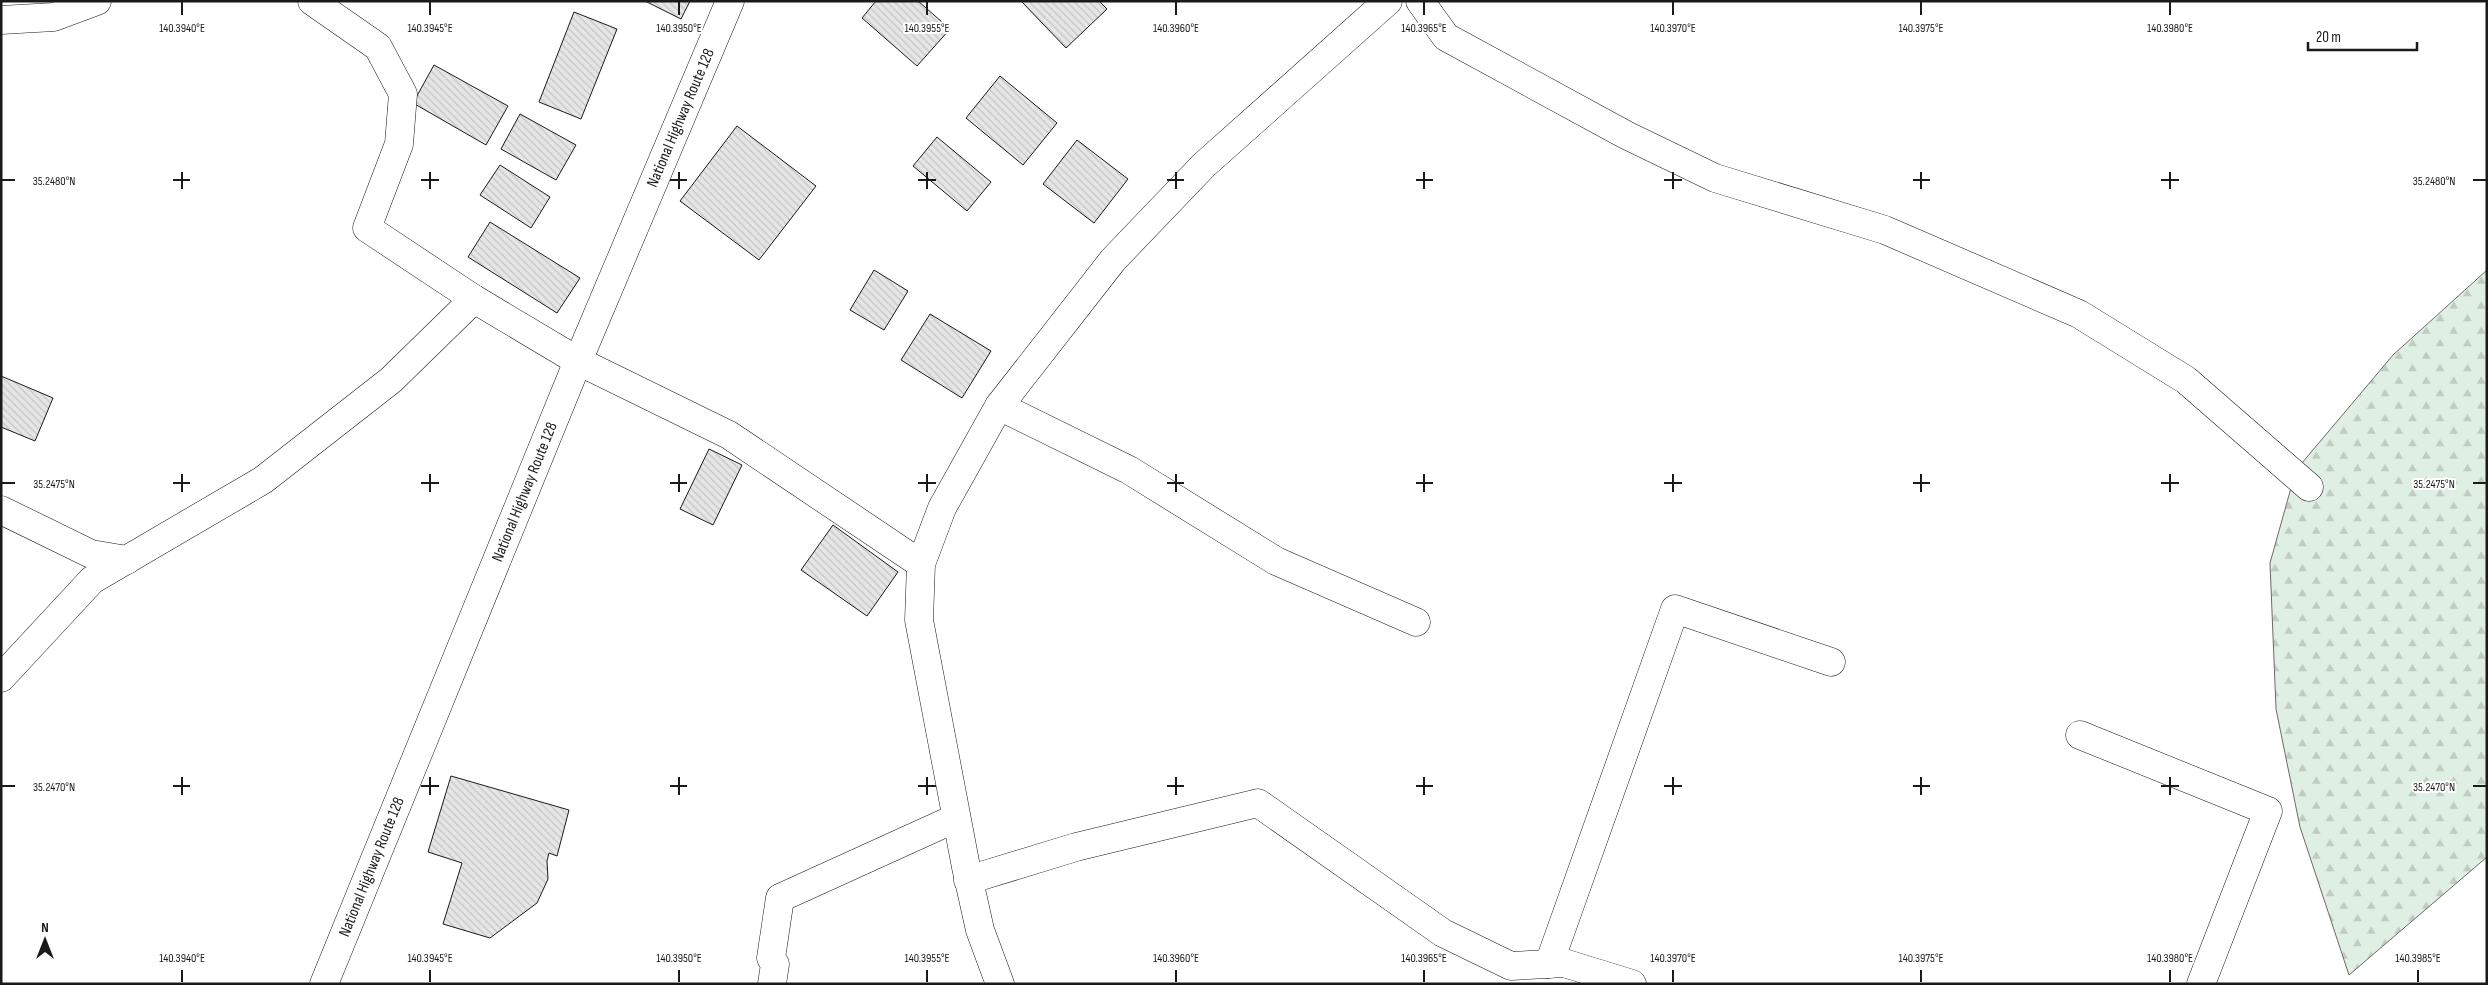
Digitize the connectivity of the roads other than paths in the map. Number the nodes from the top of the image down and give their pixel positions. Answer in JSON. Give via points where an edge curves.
{"nodes":[{"id":1,"x":97,"y":1,"type":"edge"},
{"id":2,"x":312,"y":1,"type":"edge"},
{"id":3,"x":730,"y":1,"type":"edge"},
{"id":4,"x":1388,"y":1,"type":"edge"},
{"id":5,"x":1420,"y":1,"type":"edge"},
{"id":6,"x":1,"y":20,"type":"edge"},
{"id":7,"x":474,"y":299,"type":"junction"},
{"id":8,"x":578,"y":362,"type":"junction"},
{"id":9,"x":999,"y":406,"type":"junction"},
{"id":10,"x":2310,"y":487,"type":"dead end"},
{"id":11,"x":1,"y":510,"type":"edge"},
{"id":12,"x":127,"y":560,"type":"junction"},
{"id":13,"x":921,"y":564,"type":"junction"},
{"id":14,"x":1416,"y":622,"type":"dead end"},
{"id":15,"x":1831,"y":662,"type":"dead end"},
{"id":16,"x":1,"y":678,"type":"edge"},
{"id":17,"x":2080,"y":735,"type":"dead end"},
{"id":18,"x":956,"y":818,"type":"junction"},
{"id":19,"x":968,"y":880,"type":"junction"},
{"id":20,"x":1548,"y":964,"type":"junction"},
{"id":21,"x":324,"y":984,"type":"edge"},
{"id":22,"x":772,"y":984,"type":"edge"},
{"id":23,"x":1000,"y":984,"type":"edge"},
{"id":24,"x":1632,"y":984,"type":"edge"},
{"id":25,"x":2202,"y":984,"type":"edge"}],
"edges":[{"from":1,"to":6,"type":"main road","via":[[54,17]]},
{"from":2,"to":7,"type":"main road","via":[[378,47],[403,94],[399,144],[367,228]]},
{"from":3,"to":8,"type":"main road","name":"National Highway Route 128"},
{"from":4,"to":9,"type":"main road","via":[[1198,171],[1113,260]]},
{"from":5,"to":10,"type":"main road","via":[[1446,37],[1652,148],[1715,178],[1886,230],[2079,314],[2186,380]]},
{"from":7,"to":8,"type":"main road"},
{"from":7,"to":12,"type":"main road","via":[[392,380],[263,480]]},
{"from":8,"to":13,"type":"main road","via":[[729,435]]},
{"from":8,"to":21,"type":"main road","name":"National Highway Route 128"},
{"from":9,"to":13,"type":"main road","via":[[942,508]]},
{"from":9,"to":14,"type":"main road","via":[[1128,470],[1276,561]]},
{"from":11,"to":12,"type":"main road","via":[[91,554]]},
{"from":12,"to":16,"type":"main road","via":[[92,580]]},
{"from":13,"to":18,"type":"main road","via":[[919,620]]},
{"from":15,"to":20,"type":"main road","via":[[1675,609]]},
{"from":17,"to":25,"type":"main road","via":[[2268,811]]},
{"from":18,"to":19,"type":"main road"},
{"from":18,"to":22,"type":"main road","via":[[780,898],[771,958],[775,964]]},
{"from":19,"to":20,"type":"main road","via":[[1076,847],[1258,802],[1443,933],[1511,966]]},
{"from":19,"to":23,"type":"main road","via":[[980,930]]},
{"from":20,"to":24,"type":"main road","via":[[1564,963]]}]}
